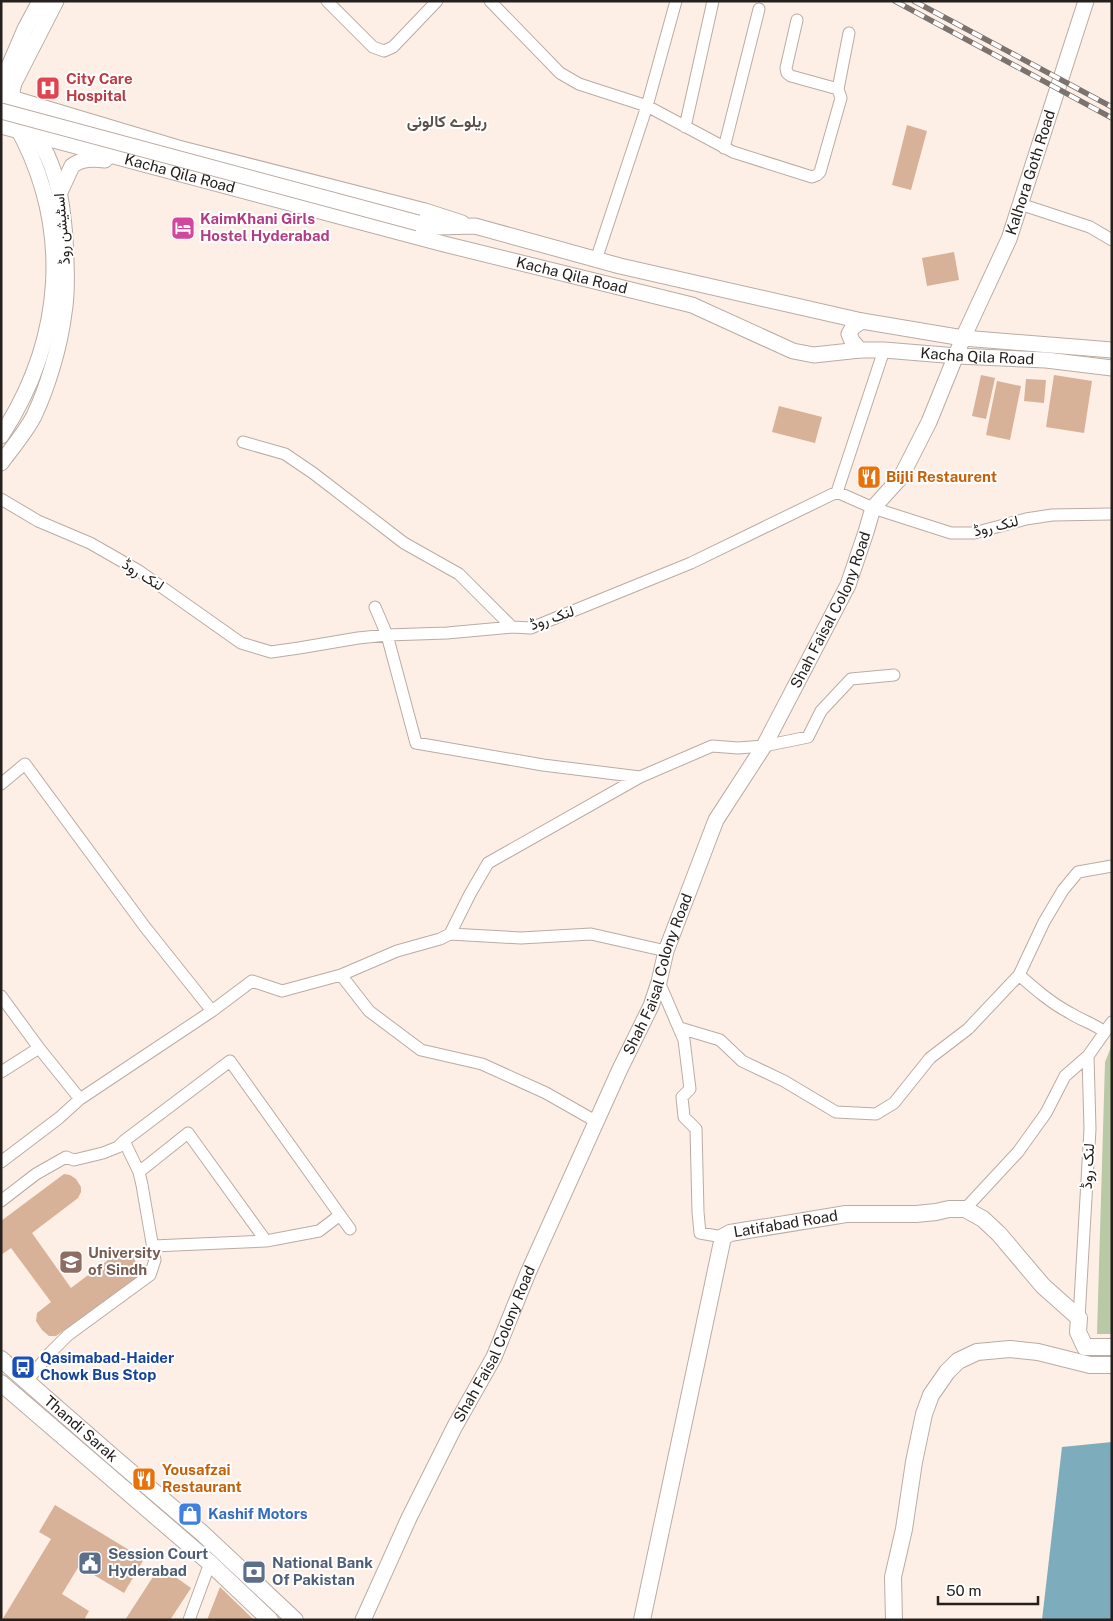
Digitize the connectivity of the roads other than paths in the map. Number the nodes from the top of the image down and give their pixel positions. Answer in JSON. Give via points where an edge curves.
{"nodes":[{"id":1,"x":40,"y":1,"type":"edge"},
{"id":2,"x":56,"y":1,"type":"edge"},
{"id":3,"x":328,"y":1,"type":"edge"},
{"id":4,"x":437,"y":1,"type":"edge"},
{"id":5,"x":490,"y":1,"type":"edge"},
{"id":6,"x":676,"y":1,"type":"edge"},
{"id":7,"x":713,"y":1,"type":"edge"},
{"id":8,"x":1086,"y":1,"type":"edge"},
{"id":9,"x":759,"y":9,"type":"dead end"},
{"id":10,"x":797,"y":20,"type":"dead end"},
{"id":11,"x":849,"y":33,"type":"dead end"},
{"id":12,"x":1,"y":85,"type":"edge"},
{"id":13,"x":838,"y":89,"type":"junction"},
{"id":14,"x":6,"y":98,"type":"edge"},
{"id":15,"x":647,"y":106,"type":"junction"},
{"id":16,"x":1,"y":111,"type":"edge"},
{"id":17,"x":1,"y":126,"type":"edge"},
{"id":18,"x":685,"y":126,"type":"junction"},
{"id":19,"x":18,"y":131,"type":"junction"},
{"id":20,"x":36,"y":135,"type":"junction"},
{"id":21,"x":724,"y":148,"type":"junction"},
{"id":22,"x":136,"y":163,"type":"junction"},
{"id":23,"x":60,"y":192,"type":"junction"},
{"id":24,"x":1020,"y":204,"type":"junction"},
{"id":25,"x":475,"y":226,"type":"junction"},
{"id":26,"x":437,"y":227,"type":"junction"},
{"id":27,"x":1112,"y":240,"type":"edge"},
{"id":28,"x":473,"y":251,"type":"junction"},
{"id":29,"x":596,"y":260,"type":"junction"},
{"id":30,"x":862,"y":321,"type":"junction"},
{"id":31,"x":963,"y":338,"type":"junction"},
{"id":32,"x":860,"y":350,"type":"junction"},
{"id":33,"x":884,"y":350,"type":"junction"},
{"id":34,"x":1112,"y":350,"type":"edge"},
{"id":35,"x":956,"y":356,"type":"junction"},
{"id":36,"x":1112,"y":368,"type":"edge"},
{"id":37,"x":1,"y":436,"type":"edge"},
{"id":38,"x":243,"y":442,"type":"dead end"},
{"id":39,"x":1,"y":463,"type":"edge"},
{"id":40,"x":838,"y":492,"type":"junction"},
{"id":41,"x":1,"y":498,"type":"edge"},
{"id":42,"x":873,"y":508,"type":"junction"},
{"id":43,"x":1112,"y":514,"type":"edge"},
{"id":44,"x":375,"y":607,"type":"dead end"},
{"id":45,"x":512,"y":627,"type":"junction"},
{"id":46,"x":387,"y":635,"type":"junction"},
{"id":47,"x":894,"y":675,"type":"dead end"},
{"id":48,"x":764,"y":746,"type":"junction"},
{"id":49,"x":640,"y":777,"type":"junction"},
{"id":50,"x":1,"y":784,"type":"edge"},
{"id":51,"x":1112,"y":866,"type":"edge"},
{"id":52,"x":450,"y":934,"type":"junction"},
{"id":53,"x":666,"y":951,"type":"junction"},
{"id":54,"x":341,"y":975,"type":"junction"},
{"id":55,"x":1019,"y":975,"type":"junction"},
{"id":56,"x":659,"y":982,"type":"junction"},
{"id":57,"x":1,"y":996,"type":"edge"},
{"id":58,"x":212,"y":1011,"type":"junction"},
{"id":59,"x":1112,"y":1022,"type":"edge"},
{"id":60,"x":680,"y":1028,"type":"junction"},
{"id":61,"x":1105,"y":1032,"type":"junction"},
{"id":62,"x":39,"y":1048,"type":"junction"},
{"id":63,"x":1088,"y":1056,"type":"junction"},
{"id":64,"x":1,"y":1072,"type":"edge"},
{"id":65,"x":80,"y":1100,"type":"junction"},
{"id":66,"x":597,"y":1122,"type":"junction"},
{"id":67,"x":124,"y":1141,"type":"junction"},
{"id":68,"x":1,"y":1162,"type":"edge"},
{"id":69,"x":139,"y":1172,"type":"junction"},
{"id":70,"x":1,"y":1201,"type":"edge"},
{"id":71,"x":965,"y":1209,"type":"junction"},
{"id":72,"x":340,"y":1215,"type":"junction"},
{"id":73,"x":350,"y":1229,"type":"dead end"},
{"id":74,"x":723,"y":1237,"type":"junction"},
{"id":75,"x":266,"y":1241,"type":"junction"},
{"id":76,"x":154,"y":1246,"type":"junction"},
{"id":77,"x":1079,"y":1318,"type":"junction"},
{"id":78,"x":1112,"y":1347,"type":"edge"},
{"id":79,"x":1,"y":1359,"type":"edge"},
{"id":80,"x":1112,"y":1366,"type":"edge"},
{"id":81,"x":1,"y":1382,"type":"edge"},
{"id":82,"x":26,"y":1382,"type":"junction"},
{"id":83,"x":210,"y":1563,"type":"junction"},
{"id":84,"x":189,"y":1620,"type":"edge"},
{"id":85,"x":270,"y":1620,"type":"edge"},
{"id":86,"x":294,"y":1620,"type":"edge"},
{"id":87,"x":363,"y":1620,"type":"edge"},
{"id":88,"x":642,"y":1620,"type":"edge"},
{"id":89,"x":894,"y":1620,"type":"edge"}],
"edges":[{"from":1,"to":12,"type":"street"},
{"from":2,"to":14,"type":"street"},
{"from":3,"to":4,"type":"street","via":[[373,47],[384,51],[393,47]]},
{"from":5,"to":15,"type":"street","via":[[560,73],[579,84]]},
{"from":6,"to":15,"type":"street"},
{"from":7,"to":18,"type":"street"},
{"from":8,"to":24,"type":"street","name":"Kalhora Goth Road"},
{"from":9,"to":21,"type":"street"},
{"from":10,"to":13,"type":"street","via":[[787,73]]},
{"from":11,"to":13,"type":"street"},
{"from":13,"to":21,"type":"street","via":[[841,98],[817,175],[812,177]]},
{"from":14,"to":19,"type":"street","name":"اسٹیشن روڈ"},
{"from":14,"to":20,"type":"street","name":"اسٹیشن روڈ"},
{"from":14,"to":25,"type":"street","name":"Kacha Qila Road","via":[[178,148]]},
{"from":15,"to":18,"type":"street"},
{"from":15,"to":29,"type":"street"},
{"from":16,"to":26,"type":"street","bridge":true},
{"from":17,"to":19,"type":"street","name":"Kacha Qila Road"},
{"from":18,"to":21,"type":"street"},
{"from":19,"to":20,"type":"street","name":"Kacha Qila Road"},
{"from":19,"to":37,"type":"street","name":"اسٹیشن روڈ","via":[[41,181],[55,267],[50,318],[36,367],[21,404]]},
{"from":20,"to":22,"type":"street","name":"Kacha Qila Road"},
{"from":20,"to":23,"type":"street","name":"اسٹیشن روڈ","via":[[54,171]]},
{"from":22,"to":23,"type":"street","via":[[80,161],[72,166]]},
{"from":22,"to":28,"type":"street","name":"Kacha Qila Road"},
{"from":23,"to":39,"type":"street","name":"اسٹیشن روڈ","via":[[66,258],[61,330],[37,409]]},
{"from":24,"to":27,"type":"street","via":[[1090,227]]},
{"from":24,"to":31,"type":"street","name":"Kalhora Goth Road","via":[[1009,239]]},
{"from":25,"to":26,"type":"street"},
{"from":25,"to":29,"type":"street","name":"Kacha Qila Road"},
{"from":26,"to":28,"type":"street"},
{"from":28,"to":32,"type":"street","name":"Kacha Qila Road","via":[[692,306],[793,351],[814,355]]},
{"from":29,"to":30,"type":"street","name":"Kacha Qila Road"},
{"from":30,"to":31,"type":"street","name":"Kacha Qila Road"},
{"from":30,"to":32,"type":"street","via":[[849,334]]},
{"from":31,"to":34,"type":"street","name":"Kacha Qila Road"},
{"from":31,"to":35,"type":"street","name":"Shah Faisal Colony Road"},
{"from":32,"to":33,"type":"street","name":"Kacha Qila Road"},
{"from":33,"to":35,"type":"street","name":"Kacha Qila Road"},
{"from":33,"to":40,"type":"street"},
{"from":35,"to":36,"type":"street","name":"Kacha Qila Road","via":[[1046,360]]},
{"from":35,"to":42,"type":"street","name":"Shah Faisal Colony Road","via":[[929,422],[901,477]]},
{"from":38,"to":45,"type":"street","via":[[285,454],[313,473],[404,543],[459,574]]},
{"from":40,"to":42,"type":"street","name":"لنک روڈ"},
{"from":40,"to":45,"type":"street","name":"لنک روڈ","via":[[692,563],[531,628]]},
{"from":41,"to":46,"type":"street","name":"لنک روڈ","via":[[38,521],[90,543],[139,571],[241,643],[270,652]]},
{"from":42,"to":43,"type":"street","name":"لنک روڈ","via":[[951,533],[974,534],[1026,519]]},
{"from":42,"to":48,"type":"street","name":"Shah Faisal Colony Road","via":[[848,585]]},
{"from":44,"to":46,"type":"street"},
{"from":45,"to":46,"type":"street","name":"لنک روڈ"},
{"from":46,"to":49,"type":"street","via":[[416,743],[543,765]]},
{"from":47,"to":48,"type":"street","via":[[851,679],[821,711],[808,737]]},
{"from":48,"to":49,"type":"street","via":[[712,746]]},
{"from":48,"to":53,"type":"street","name":"Shah Faisal Colony Road","via":[[716,820]]},
{"from":49,"to":52,"type":"street","via":[[488,864]]},
{"from":50,"to":58,"type":"street","via":[[26,764],[145,927]]},
{"from":51,"to":55,"type":"street","via":[[1078,872],[1044,922]]},
{"from":52,"to":53,"type":"street","via":[[521,938],[591,934]]},
{"from":52,"to":54,"type":"street","via":[[397,951]]},
{"from":53,"to":56,"type":"street","name":"Shah Faisal Colony Road"},
{"from":54,"to":58,"type":"street","via":[[282,991],[252,981]]},
{"from":54,"to":66,"type":"street","via":[[369,1011],[422,1050],[482,1064],[546,1093]]},
{"from":55,"to":60,"type":"street","via":[[968,1028],[930,1058],[894,1103],[876,1114],[836,1112],[742,1061],[720,1040]]},
{"from":55,"to":61,"type":"street","via":[[1038,993]]},
{"from":56,"to":60,"type":"street"},
{"from":56,"to":66,"type":"street","name":"Shah Faisal Colony Road"},
{"from":57,"to":62,"type":"street"},
{"from":58,"to":65,"type":"street"},
{"from":59,"to":61,"type":"street"},
{"from":60,"to":74,"type":"street","via":[[690,1089],[682,1097],[684,1118],[696,1128],[700,1233]]},
{"from":61,"to":63,"type":"street"},
{"from":62,"to":64,"type":"street"},
{"from":62,"to":65,"type":"street"},
{"from":63,"to":71,"type":"street","via":[[1065,1076],[1046,1113],[1018,1152]]},
{"from":63,"to":77,"type":"street","name":"لنک روڈ","via":[[1090,1129]]},
{"from":65,"to":68,"type":"street"},
{"from":66,"to":87,"type":"street","name":"Shah Faisal Colony Road","via":[[528,1273],[494,1357],[409,1518]]},
{"from":67,"to":69,"type":"street"},
{"from":67,"to":70,"type":"street","via":[[103,1153],[74,1160],[66,1157],[36,1174]]},
{"from":67,"to":72,"type":"street","via":[[230,1061]]},
{"from":69,"to":75,"type":"street","via":[[188,1133]]},
{"from":69,"to":76,"type":"street"},
{"from":71,"to":74,"type":"main road","name":"Latifabad Road","via":[[916,1214],[846,1214],[730,1233]]},
{"from":71,"to":77,"type":"main road","via":[[983,1219],[999,1234],[1043,1286]]},
{"from":72,"to":73,"type":"street"},
{"from":72,"to":75,"type":"street","via":[[319,1231]]},
{"from":74,"to":88,"type":"main road","name":"Latifabad Road"},
{"from":75,"to":76,"type":"street"},
{"from":76,"to":82,"type":"street","via":[[155,1260],[150,1275],[68,1335]]},
{"from":77,"to":78,"type":"main road","via":[[1078,1332],[1086,1347]]},
{"from":79,"to":82,"type":"main road","name":"Thandi Sarak"},
{"from":80,"to":89,"type":"main road","via":[[1010,1349],[977,1352],[958,1361],[947,1372],[931,1395],[924,1414],[893,1577]]},
{"from":81,"to":83,"type":"main road","name":"Thandi Sarak"},
{"from":82,"to":86,"type":"main road","name":"Thandi Sarak","via":[[202,1533]]},
{"from":83,"to":84,"type":"street"},
{"from":83,"to":85,"type":"main road","name":"Thandi Sarak"}]}
